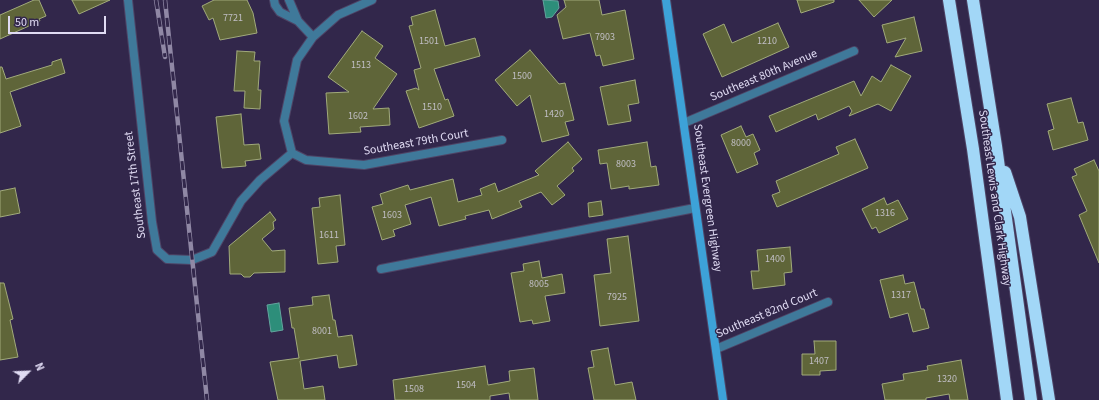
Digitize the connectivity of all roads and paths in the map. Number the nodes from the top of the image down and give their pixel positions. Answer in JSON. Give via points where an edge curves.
{"nodes":[{"id":1,"x":128,"y":0,"type":"edge"},
{"id":2,"x":274,"y":0,"type":"edge"},
{"id":3,"x":289,"y":0,"type":"edge"},
{"id":4,"x":372,"y":0,"type":"edge"},
{"id":5,"x":666,"y":0,"type":"edge"},
{"id":6,"x":949,"y":0,"type":"edge"},
{"id":7,"x":973,"y":0,"type":"edge"},
{"id":8,"x":298,"y":21,"type":"junction"},
{"id":9,"x":313,"y":37,"type":"junction"},
{"id":10,"x":854,"y":51,"type":"dead end"},
{"id":11,"x":684,"y":123,"type":"junction"},
{"id":12,"x":502,"y":140,"type":"dead end"},
{"id":13,"x":996,"y":146,"type":"junction"},
{"id":14,"x":292,"y":153,"type":"junction"},
{"id":15,"x":695,"y":208,"type":"junction"},
{"id":16,"x":381,"y":269,"type":"dead end"},
{"id":17,"x":828,"y":302,"type":"dead end"},
{"id":18,"x":716,"y":349,"type":"junction"},
{"id":19,"x":1004,"y":374,"type":"junction"},
{"id":20,"x":723,"y":400,"type":"edge"},
{"id":21,"x":1002,"y":400,"type":"edge"},
{"id":22,"x":1007,"y":400,"type":"edge"},
{"id":23,"x":1031,"y":400,"type":"edge"},
{"id":24,"x":1049,"y":400,"type":"edge"}],
"edges":[{"from":1,"to":14,"type":"street","name":"Southeast 17th Street","via":[[157,250],[167,259],[192,260],[212,252],[241,201],[260,180]]},
{"from":2,"to":8,"type":"street","via":[[280,12]]},
{"from":3,"to":8,"type":"street"},
{"from":4,"to":9,"type":"street","via":[[338,15]]},
{"from":5,"to":11,"type":"street","name":"Southeast Evergreen Highway"},
{"from":6,"to":19,"type":"highway","name":"Southeast Lewis and Clark Highway","via":[[973,149]]},
{"from":7,"to":13,"type":"highway","name":"Southeast Lewis and Clark Highway"},
{"from":8,"to":9,"type":"street"},
{"from":9,"to":14,"type":"street","via":[[297,60],[284,121]]},
{"from":10,"to":11,"type":"street","name":"Southeast 80th Avenue"},
{"from":11,"to":15,"type":"street","name":"Southeast Evergreen Highway"},
{"from":12,"to":14,"type":"street","name":"Southeast 79th Court","via":[[364,165],[306,160]]},
{"from":13,"to":23,"type":"highway","name":"Southeast Lewis and Clark Highway"},
{"from":13,"to":24,"type":"highway","via":[[1020,217]]},
{"from":15,"to":16,"type":"street"},
{"from":15,"to":18,"type":"street","name":"Southeast Evergreen Highway"},
{"from":17,"to":18,"type":"street","name":"Southeast 82nd Court"},
{"from":18,"to":20,"type":"street","name":"Southeast Evergreen Highway"},
{"from":19,"to":21,"type":"highway"},
{"from":19,"to":22,"type":"highway","name":"Southeast Lewis and Clark Highway"}]}
